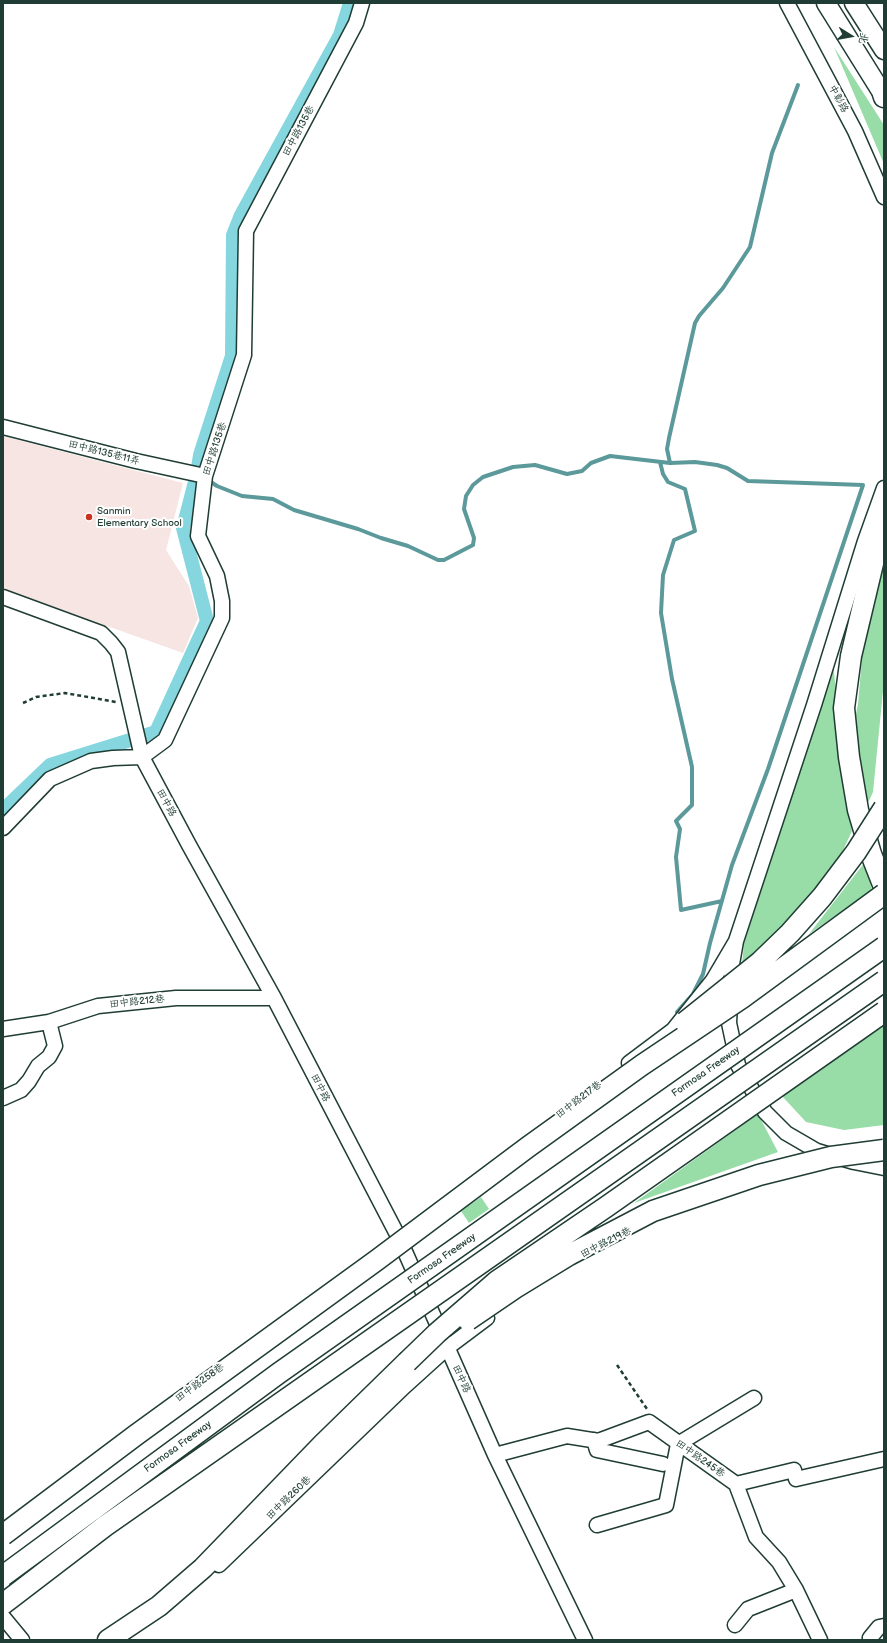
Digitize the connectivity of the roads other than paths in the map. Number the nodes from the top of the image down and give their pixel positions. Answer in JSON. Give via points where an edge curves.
{"nodes":[{"id":1,"x":362,"y":3,"type":"edge"},
{"id":2,"x":787,"y":3,"type":"edge"},
{"id":3,"x":826,"y":3,"type":"edge"},
{"id":4,"x":854,"y":3,"type":"edge"},
{"id":5,"x":884,"y":50,"type":"edge"},
{"id":6,"x":884,"y":96,"type":"edge"},
{"id":7,"x":884,"y":197,"type":"edge"},
{"id":8,"x":3,"y":427,"type":"edge"},
{"id":9,"x":205,"y":476,"type":"junction"},
{"id":10,"x":884,"y":488,"type":"edge"},
{"id":11,"x":884,"y":517,"type":"edge"},
{"id":12,"x":3,"y":597,"type":"edge"},
{"id":13,"x":141,"y":751,"type":"junction"},
{"id":14,"x":884,"y":808,"type":"edge"},
{"id":15,"x":3,"y":828,"type":"edge"},
{"id":16,"x":884,"y":887,"type":"edge"},
{"id":17,"x":884,"y":894,"type":"edge"},
{"id":18,"x":736,"y":941,"type":"junction"},
{"id":19,"x":884,"y":947,"type":"edge"},
{"id":20,"x":884,"y":981,"type":"edge"},
{"id":21,"x":274,"y":998,"type":"junction"},
{"id":22,"x":884,"y":1012,"type":"edge"},
{"id":23,"x":49,"y":1022,"type":"junction"},
{"id":24,"x":3,"y":1029,"type":"edge"},
{"id":25,"x":642,"y":1065,"type":"junction"},
{"id":26,"x":3,"y":1098,"type":"edge"},
{"id":27,"x":884,"y":1150,"type":"edge"},
{"id":28,"x":884,"y":1168,"type":"edge"},
{"id":29,"x":784,"y":1173,"type":"dead end"},
{"id":30,"x":399,"y":1238,"type":"junction"},
{"id":31,"x":446,"y":1348,"type":"junction"},
{"id":32,"x":407,"y":1362,"type":"junction"},
{"id":33,"x":754,"y":1398,"type":"dead end"},
{"id":34,"x":594,"y":1440,"type":"junction"},
{"id":35,"x":678,"y":1444,"type":"junction"},
{"id":36,"x":495,"y":1455,"type":"junction"},
{"id":37,"x":884,"y":1459,"type":"edge"},
{"id":38,"x":663,"y":1464,"type":"dead end"},
{"id":39,"x":736,"y":1484,"type":"junction"},
{"id":40,"x":597,"y":1525,"type":"dead end"},
{"id":41,"x":3,"y":1529,"type":"edge"},
{"id":42,"x":3,"y":1535,"type":"edge"},
{"id":43,"x":3,"y":1576,"type":"edge"},
{"id":44,"x":796,"y":1590,"type":"junction"},
{"id":45,"x":3,"y":1604,"type":"edge"},
{"id":46,"x":3,"y":1617,"type":"edge"},
{"id":47,"x":735,"y":1625,"type":"dead end"},
{"id":48,"x":884,"y":1626,"type":"edge"},
{"id":49,"x":22,"y":1640,"type":"edge"},
{"id":50,"x":108,"y":1640,"type":"edge"},
{"id":51,"x":124,"y":1640,"type":"edge"},
{"id":52,"x":585,"y":1640,"type":"edge"},
{"id":53,"x":820,"y":1640,"type":"edge"},
{"id":54,"x":870,"y":1640,"type":"edge"}],
"edges":[{"from":1,"to":9,"type":"street","name":"田中路135巷","via":[[356,23],[246,231],[244,355]]},
{"from":2,"to":7,"type":"street","name":"中彰路","via":[[855,130]]},
{"from":3,"to":6,"type":"main road"},
{"from":4,"to":5,"type":"main road"},
{"from":8,"to":9,"type":"street","name":"田中路135巷11弄"},
{"from":9,"to":13,"type":"street","name":"田中路135巷","via":[[198,536],[217,576],[222,601],[222,618],[165,740]]},
{"from":10,"to":18,"type":"street"},
{"from":11,"to":16,"type":"highway","via":[[851,656],[844,708],[858,810]]},
{"from":12,"to":13,"type":"street","name":"田中路","via":[[101,633],[111,643],[118,652]]},
{"from":13,"to":15,"type":"street","via":[[91,761],[50,779]]},
{"from":13,"to":21,"type":"street","name":"田中路","via":[[189,845]]},
{"from":14,"to":25,"type":"highway","bridge":true,"via":[[856,852],[822,897],[790,933],[760,962],[688,1019]]},
{"from":17,"to":25,"type":"highway","bridge":true,"via":[[742,998]]},
{"from":18,"to":28,"type":"street","via":[[732,964],[730,1023],[738,1065],[765,1112],[786,1133],[818,1151]]},
{"from":18,"to":30,"type":"street","name":"田中路217巷","via":[[713,980],[673,1030]]},
{"from":19,"to":43,"type":"highway","name":"Formosa Freeway","bridge":true,"via":[[279,1373]]},
{"from":20,"to":45,"type":"highway","bridge":true,"via":[[106,1526]]},
{"from":21,"to":23,"type":"street","name":"田中路212巷","via":[[176,998],[98,1006]]},
{"from":21,"to":30,"type":"street","name":"田中路"},
{"from":22,"to":32,"type":"highway","bridge":true,"via":[[497,1281],[437,1332]]},
{"from":23,"to":24,"type":"street","name":"田中路212巷"},
{"from":23,"to":26,"type":"street","via":[[55,1046],[49,1056],[20,1090]]},
{"from":25,"to":42,"type":"highway","bridge":true},
{"from":27,"to":32,"type":"highway","bridge":true,"via":[[831,1157],[759,1175],[653,1211],[570,1255],[515,1288]]},
{"from":29,"to":31,"type":"street","name":"田中路219巷","via":[[635,1229],[547,1273]]},
{"from":30,"to":31,"type":"street","name":"田中路"},
{"from":30,"to":41,"type":"street","name":"田中路258巷"},
{"from":31,"to":36,"type":"street","name":"田中路"},
{"from":31,"to":51,"type":"street","name":"田中路260巷","via":[[199,1583],[148,1625]]},
{"from":32,"to":50,"type":"highway","via":[[203,1568],[159,1606]]},
{"from":33,"to":35,"type":"street"},
{"from":34,"to":35,"type":"street","name":"田中路245巷","via":[[598,1441],[649,1422]]},
{"from":34,"to":36,"type":"street","via":[[567,1436]]},
{"from":34,"to":38,"type":"street","via":[[597,1450]]},
{"from":35,"to":39,"type":"street","name":"田中路245巷"},
{"from":35,"to":40,"type":"street","via":[[666,1505]]},
{"from":36,"to":52,"type":"street","name":"田中路"},
{"from":37,"to":39,"type":"street","via":[[796,1479],[794,1470]]},
{"from":39,"to":44,"type":"street","via":[[756,1537],[779,1562]]},
{"from":44,"to":47,"type":"street","via":[[748,1609]]},
{"from":44,"to":53,"type":"street"},
{"from":46,"to":49,"type":"street"},
{"from":48,"to":54,"type":"street","via":[[879,1627]]}]}
